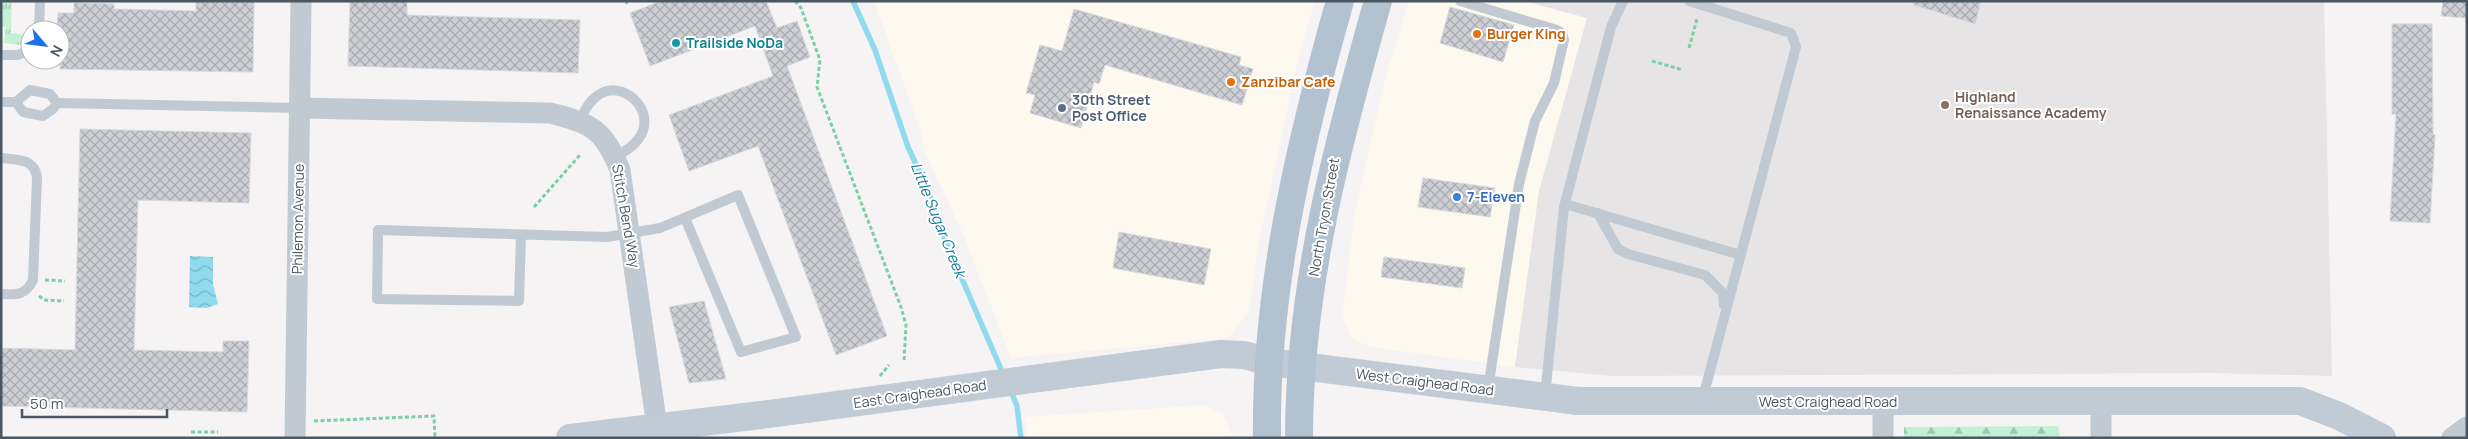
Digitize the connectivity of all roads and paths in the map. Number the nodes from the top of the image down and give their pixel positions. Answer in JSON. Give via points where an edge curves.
{"nodes":[{"id":1,"x":40,"y":1,"type":"edge"},
{"id":2,"x":301,"y":1,"type":"edge"},
{"id":3,"x":795,"y":1,"type":"edge"},
{"id":4,"x":1340,"y":1,"type":"edge"},
{"id":5,"x":1378,"y":1,"type":"edge"},
{"id":6,"x":1460,"y":1,"type":"edge"},
{"id":7,"x":1623,"y":1,"type":"edge"},
{"id":8,"x":1689,"y":1,"type":"edge"},
{"id":9,"x":1701,"y":5,"type":"junction"},
{"id":10,"x":39,"y":20,"type":"edge"},
{"id":11,"x":1689,"y":48,"type":"dead end"},
{"id":12,"x":20,"y":54,"type":"edge"},
{"id":13,"x":1,"y":55,"type":"edge"},
{"id":14,"x":1652,"y":61,"type":"dead end"},
{"id":15,"x":1683,"y":70,"type":"dead end"},
{"id":16,"x":1,"y":102,"type":"edge"},
{"id":17,"x":16,"y":102,"type":"junction"},
{"id":18,"x":57,"y":104,"type":"junction"},
{"id":19,"x":299,"y":108,"type":"junction"},
{"id":20,"x":579,"y":121,"type":"junction"},
{"id":21,"x":580,"y":154,"type":"dead end"},
{"id":22,"x":1,"y":158,"type":"edge"},
{"id":23,"x":615,"y":158,"type":"junction"},
{"id":24,"x":1565,"y":204,"type":"junction"},
{"id":25,"x":534,"y":207,"type":"dead end"},
{"id":26,"x":1598,"y":213,"type":"junction"},
{"id":27,"x":684,"y":218,"type":"junction"},
{"id":28,"x":521,"y":235,"type":"junction"},
{"id":29,"x":631,"y":235,"type":"junction"},
{"id":30,"x":1741,"y":255,"type":"junction"},
{"id":31,"x":29,"y":288,"type":"junction"},
{"id":32,"x":1,"y":294,"type":"edge"},
{"id":33,"x":64,"y":301,"type":"dead end"},
{"id":34,"x":1725,"y":316,"type":"junction"},
{"id":35,"x":904,"y":362,"type":"dead end"},
{"id":36,"x":1269,"y":362,"type":"junction"},
{"id":37,"x":889,"y":365,"type":"dead end"},
{"id":38,"x":1302,"y":366,"type":"junction"},
{"id":39,"x":878,"y":379,"type":"dead end"},
{"id":40,"x":1487,"y":390,"type":"junction"},
{"id":41,"x":1545,"y":397,"type":"junction"},
{"id":42,"x":2101,"y":400,"type":"junction"},
{"id":43,"x":1702,"y":402,"type":"junction"},
{"id":44,"x":1883,"y":402,"type":"junction"},
{"id":45,"x":321,"y":420,"type":"dead end"},
{"id":46,"x":656,"y":427,"type":"junction"},
{"id":47,"x":2467,"y":427,"type":"edge"},
{"id":48,"x":191,"y":432,"type":"dead end"},
{"id":49,"x":218,"y":432,"type":"dead end"},
{"id":50,"x":296,"y":438,"type":"edge"},
{"id":51,"x":435,"y":438,"type":"edge"},
{"id":52,"x":570,"y":438,"type":"edge"},
{"id":53,"x":1268,"y":438,"type":"edge"},
{"id":54,"x":1299,"y":438,"type":"edge"},
{"id":55,"x":1883,"y":438,"type":"edge"},
{"id":56,"x":2101,"y":438,"type":"edge"},
{"id":57,"x":2382,"y":438,"type":"edge"},
{"id":58,"x":2452,"y":438,"type":"edge"}],
"edges":[{"from":1,"to":10,"type":"lane"},
{"from":2,"to":19,"type":"street","name":"Philemon Avenue"},
{"from":3,"to":35,"type":"path","via":[[801,8],[820,60],[816,87],[901,308],[906,325]]},
{"from":4,"to":36,"type":"main road","via":[[1300,156],[1281,260]]},
{"from":5,"to":38,"type":"main road","name":"North Tryon Street","via":[[1328,187]]},
{"from":6,"to":40,"type":"lane","via":[[1557,30],[1562,34],[1564,46],[1554,82],[1540,107],[1518,184]]},
{"from":7,"to":24,"type":"lane","via":[[1611,27]]},
{"from":8,"to":9,"type":"lane"},
{"from":9,"to":11,"type":"path"},
{"from":9,"to":30,"type":"lane","via":[[1791,33],[1796,47]]},
{"from":12,"to":13,"type":"lane"},
{"from":14,"to":15,"type":"path"},
{"from":16,"to":17,"type":"lane"},
{"from":17,"to":18,"type":"lane","via":[[30,90],[50,94]]},
{"from":17,"to":18,"type":"lane","via":[[23,112],[43,116]]},
{"from":18,"to":19,"type":"lane"},
{"from":19,"to":20,"type":"street","name":"Stitch Bend Way","via":[[550,113]]},
{"from":19,"to":50,"type":"street","name":"Philemon Avenue"},
{"from":20,"to":23,"type":"street","name":"Stitch Bend Way","via":[[595,128],[611,147]]},
{"from":20,"to":23,"type":"lane","via":[[590,103],[603,93],[616,90],[630,95],[641,107],[644,128],[632,147]]},
{"from":21,"to":25,"type":"path"},
{"from":22,"to":31,"type":"lane","via":[[23,160],[36,172],[35,271]]},
{"from":23,"to":29,"type":"street","name":"Stitch Bend Way"},
{"from":24,"to":26,"type":"lane"},
{"from":24,"to":41,"type":"lane"},
{"from":26,"to":30,"type":"lane"},
{"from":26,"to":34,"type":"lane","via":[[1618,249],[1705,274],[1723,293]]},
{"from":27,"to":27,"type":"lane","via":[[738,195],[796,337],[741,352]]},
{"from":27,"to":29,"type":"lane"},
{"from":28,"to":28,"type":"lane","via":[[519,300],[377,299],[378,230]]},
{"from":28,"to":29,"type":"lane"},
{"from":29,"to":46,"type":"street","name":"Stitch Bend Way"},
{"from":30,"to":34,"type":"lane"},
{"from":31,"to":32,"type":"lane","via":[[16,295]]},
{"from":31,"to":33,"type":"path","via":[[44,300]]},
{"from":34,"to":43,"type":"lane"},
{"from":36,"to":38,"type":"street","name":"West Craighead Road"},
{"from":36,"to":46,"type":"street","name":"East Craighead Road","via":[[1244,355],[1221,354]]},
{"from":36,"to":53,"type":"main road"},
{"from":37,"to":39,"type":"path"},
{"from":38,"to":40,"type":"street","name":"West Craighead Road"},
{"from":38,"to":54,"type":"main road","name":"North Tryon Street"},
{"from":40,"to":41,"type":"street","name":"West Craighead Road"},
{"from":41,"to":43,"type":"street","name":"West Craighead Road","via":[[1578,401]]},
{"from":42,"to":44,"type":"street","name":"West Craighead Road"},
{"from":42,"to":56,"type":"street"},
{"from":42,"to":57,"type":"street","name":"West Craighead Road","via":[[2300,401]]},
{"from":43,"to":44,"type":"street","name":"West Craighead Road"},
{"from":44,"to":55,"type":"street"},
{"from":45,"to":51,"type":"path","via":[[434,416]]},
{"from":46,"to":52,"type":"street","name":"East Craighead Road"},
{"from":47,"to":58,"type":"street"},
{"from":48,"to":49,"type":"path"}]}
